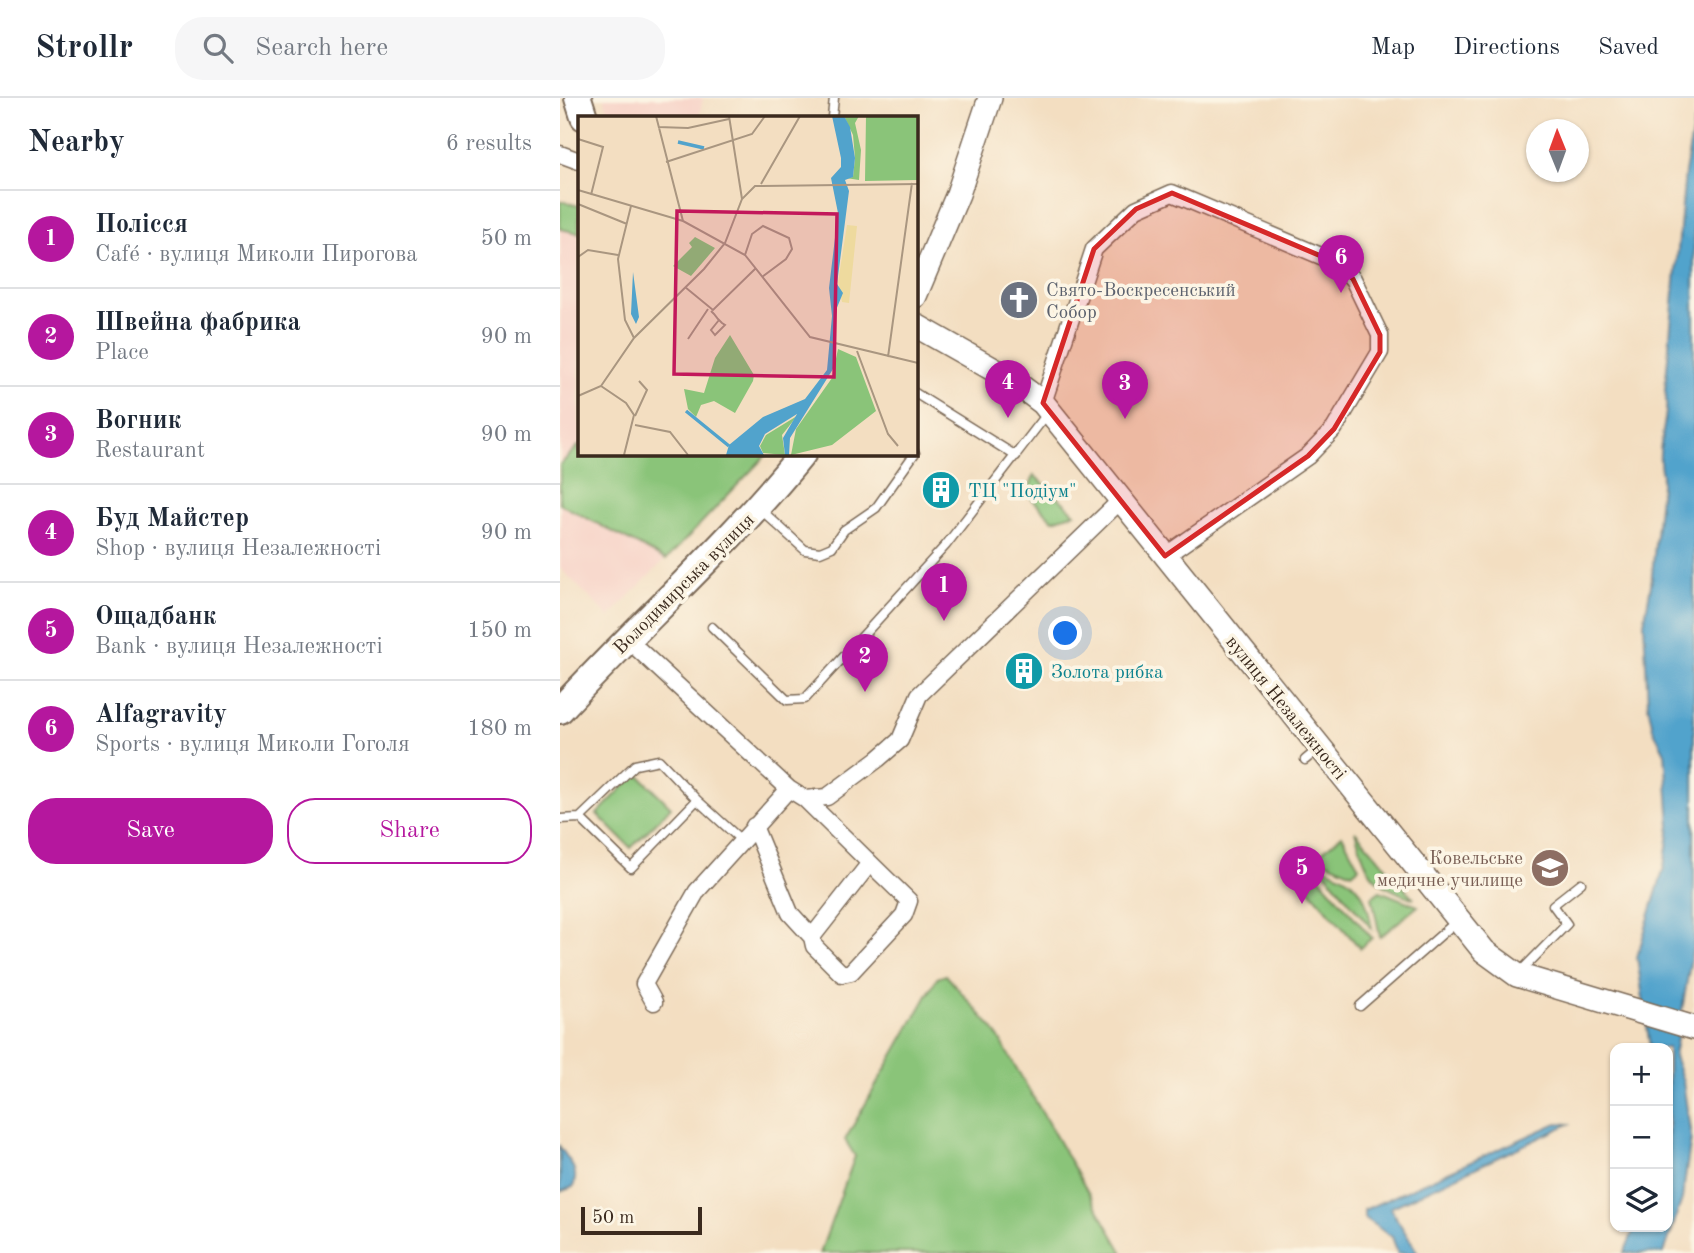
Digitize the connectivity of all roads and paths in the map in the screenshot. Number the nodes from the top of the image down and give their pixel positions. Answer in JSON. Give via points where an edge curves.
{"nodes":[{"id":1,"x":578,"y":98,"type":"edge"},
{"id":2,"x":834,"y":98,"type":"edge"},
{"id":3,"x":990,"y":98,"type":"edge"},
{"id":4,"x":584,"y":116,"type":"edge"},
{"id":5,"x":832,"y":116,"type":"edge"},
{"id":6,"x":560,"y":154,"type":"edge"},
{"id":7,"x":578,"y":161,"type":"edge"},
{"id":8,"x":917,"y":291,"type":"edge"},
{"id":9,"x":917,"y":325,"type":"edge"},
{"id":10,"x":917,"y":394,"type":"edge"},
{"id":11,"x":1046,"y":407,"type":"junction"},
{"id":12,"x":801,"y":455,"type":"edge"},
{"id":13,"x":914,"y":455,"type":"edge"},
{"id":14,"x":1016,"y":456,"type":"junction"},
{"id":15,"x":1121,"y":500,"type":"junction"},
{"id":16,"x":759,"y":508,"type":"junction"},
{"id":17,"x":1165,"y":556,"type":"junction"},
{"id":18,"x":712,"y":627,"type":"dead end"},
{"id":19,"x":626,"y":638,"type":"junction"},
{"id":20,"x":560,"y":710,"type":"edge"},
{"id":21,"x":789,"y":789,"type":"junction"},
{"id":22,"x":697,"y":800,"type":"junction"},
{"id":23,"x":805,"y":800,"type":"junction"},
{"id":24,"x":580,"y":818,"type":"junction"},
{"id":25,"x":560,"y":819,"type":"edge"},
{"id":26,"x":754,"y":826,"type":"junction"},
{"id":27,"x":741,"y":840,"type":"junction"},
{"id":28,"x":870,"y":863,"type":"junction"},
{"id":29,"x":1581,"y":883,"type":"dead end"},
{"id":30,"x":1458,"y":920,"type":"junction"},
{"id":31,"x":812,"y":937,"type":"junction"},
{"id":32,"x":1517,"y":975,"type":"junction"},
{"id":33,"x":654,"y":1002,"type":"dead end"},
{"id":34,"x":1360,"y":1006,"type":"dead end"},
{"id":35,"x":1694,"y":1028,"type":"edge"}],
"edges":[{"from":1,"to":4,"type":"main road"},
{"from":2,"to":5,"type":"lane"},
{"from":3,"to":8,"type":"main road","via":[[958,194]]},
{"from":6,"to":7,"type":"street"},
{"from":9,"to":11,"type":"main road","name":"вулиця Незалежності","via":[[1012,380]]},
{"from":10,"to":14,"type":"lane"},
{"from":11,"to":14,"type":"lane"},
{"from":11,"to":15,"type":"main road","name":"вулиця Незалежності"},
{"from":11,"to":17,"type":"street","via":[[1094,249],[1136,209],[1172,192],[1335,262],[1353,279],[1380,335],[1380,352],[1334,429],[1308,456]]},
{"from":12,"to":16,"type":"main road","name":"Володимирська вулиця"},
{"from":13,"to":16,"type":"lane","via":[[876,508],[820,552],[805,550]]},
{"from":14,"to":18,"type":"lane","via":[[900,598],[805,699],[787,700]]},
{"from":15,"to":17,"type":"main road","name":"вулиця Незалежності"},
{"from":15,"to":23,"type":"street","via":[[919,695],[900,740],[843,789]]},
{"from":16,"to":19,"type":"main road","name":"Володимирська вулиця"},
{"from":17,"to":30,"type":"main road","name":"вулиця Незалежності","via":[[1312,754]]},
{"from":19,"to":20,"type":"main road","name":"Володимирська вулиця"},
{"from":19,"to":21,"type":"street"},
{"from":21,"to":23,"type":"street"},
{"from":21,"to":26,"type":"street"},
{"from":22,"to":24,"type":"lane","via":[[659,760],[635,765]]},
{"from":22,"to":24,"type":"lane","via":[[631,868]]},
{"from":22,"to":27,"type":"lane"},
{"from":23,"to":28,"type":"street"},
{"from":24,"to":25,"type":"lane"},
{"from":26,"to":27,"type":"street"},
{"from":26,"to":31,"type":"street","via":[[790,913]]},
{"from":27,"to":33,"type":"street","via":[[697,891],[647,975],[644,984]]},
{"from":28,"to":31,"type":"street"},
{"from":28,"to":31,"type":"street","via":[[909,901],[904,915],[851,972],[842,974],[814,946]]},
{"from":29,"to":32,"type":"lane","via":[[1553,905],[1567,924]]},
{"from":30,"to":32,"type":"main road","name":"вулиця Незалежності","via":[[1484,951]]},
{"from":30,"to":34,"type":"lane"},
{"from":32,"to":35,"type":"main road","name":"вулиця Незалежності"}]}
